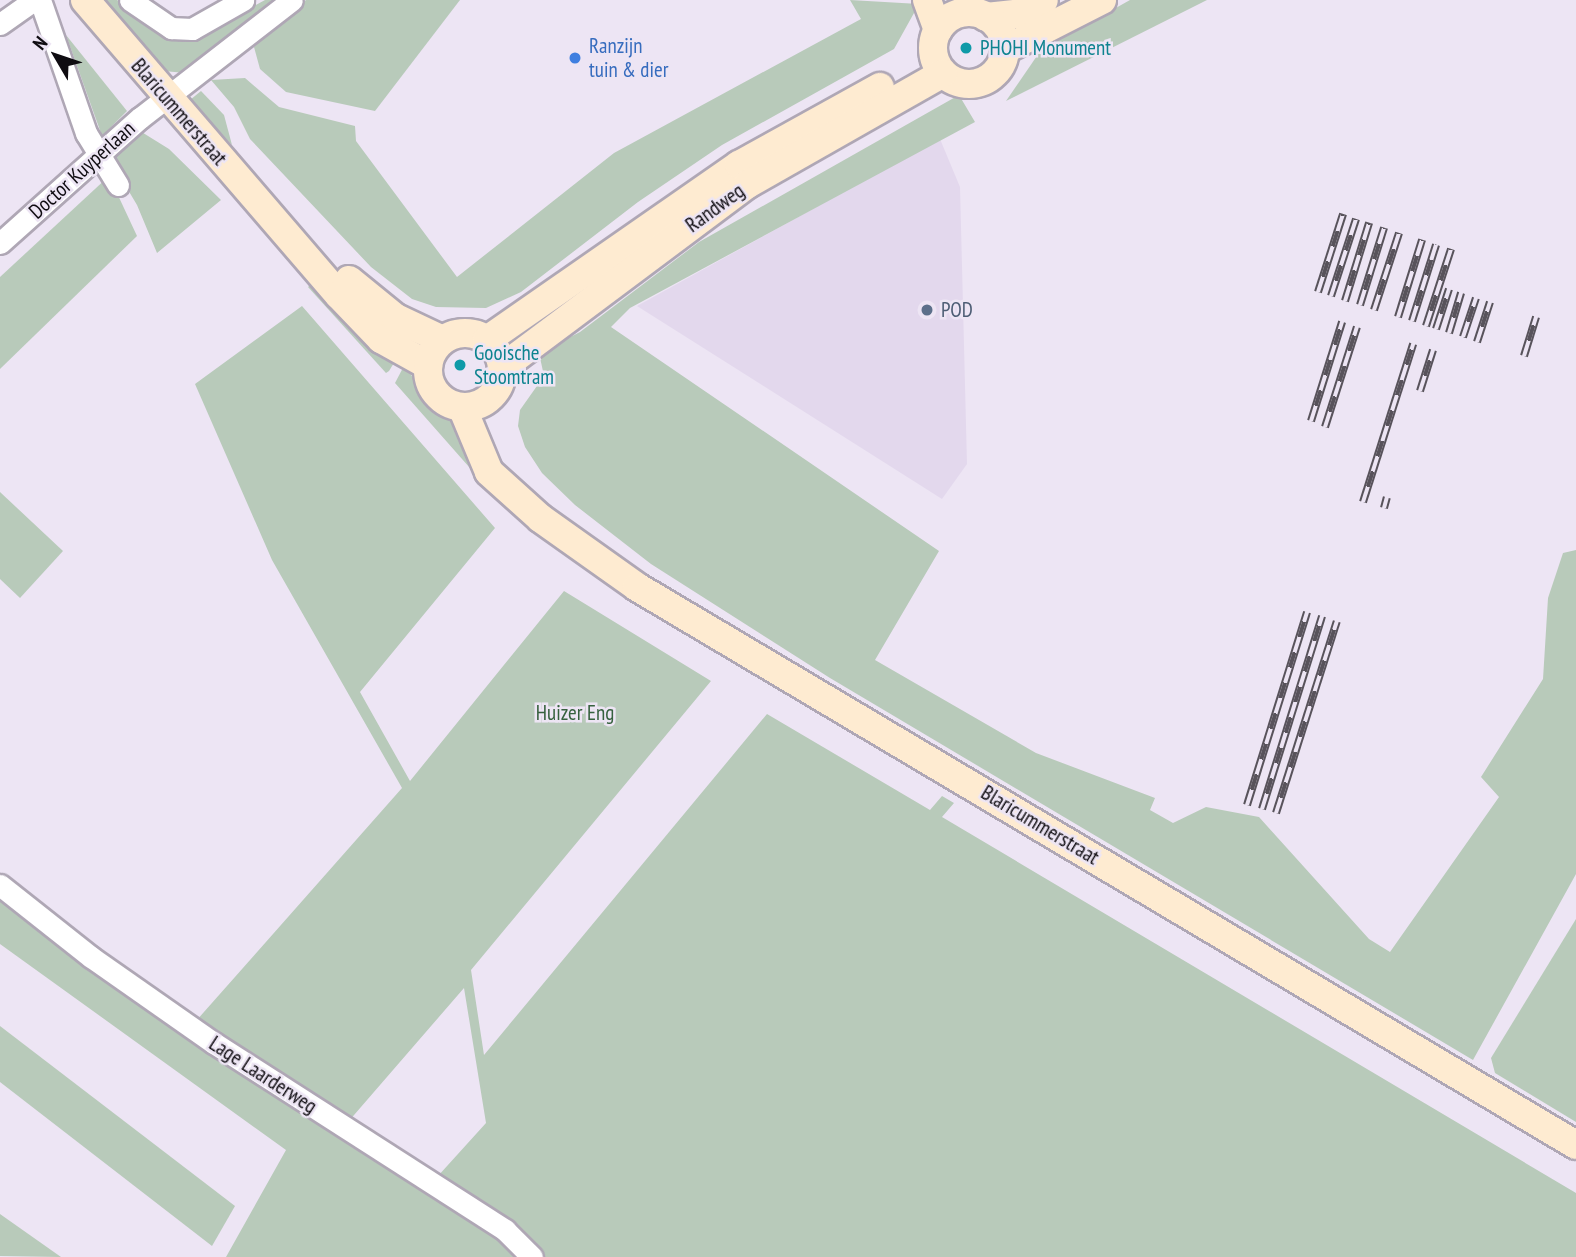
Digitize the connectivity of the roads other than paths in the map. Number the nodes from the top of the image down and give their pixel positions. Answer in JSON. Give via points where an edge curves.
{"nodes":[{"id":1,"x":34,"y":0,"type":"edge"},
{"id":2,"x":40,"y":0,"type":"edge"},
{"id":3,"x":85,"y":0,"type":"edge"},
{"id":4,"x":130,"y":0,"type":"edge"},
{"id":5,"x":243,"y":0,"type":"edge"},
{"id":6,"x":292,"y":0,"type":"edge"},
{"id":7,"x":927,"y":0,"type":"edge"},
{"id":8,"x":1044,"y":0,"type":"edge"},
{"id":9,"x":1102,"y":0,"type":"edge"},
{"id":10,"x":970,"y":10,"type":"edge"},
{"id":11,"x":0,"y":24,"type":"edge"},
{"id":12,"x":938,"y":30,"type":"junction"},
{"id":13,"x":1004,"y":50,"type":"junction"},
{"id":14,"x":939,"y":65,"type":"junction"},
{"id":15,"x":166,"y":100,"type":"junction"},
{"id":16,"x":98,"y":154,"type":"junction"},
{"id":17,"x":118,"y":185,"type":"dead end"},
{"id":18,"x":277,"y":220,"type":"junction"},
{"id":19,"x":0,"y":243,"type":"edge"},
{"id":20,"x":443,"y":340,"type":"junction"},
{"id":21,"x":487,"y":340,"type":"junction"},
{"id":22,"x":428,"y":365,"type":"junction"},
{"id":23,"x":503,"y":367,"type":"junction"},
{"id":24,"x":475,"y":403,"type":"junction"},
{"id":25,"x":0,"y":885,"type":"edge"},
{"id":26,"x":1576,"y":1145,"type":"edge"},
{"id":27,"x":532,"y":1257,"type":"edge"}],
"edges":[{"from":1,"to":11,"type":"street"},
{"from":2,"to":16,"type":"street","via":[[86,133]]},
{"from":3,"to":15,"type":"main road","name":"Blaricummerstraat"},
{"from":4,"to":5,"type":"street","via":[[171,28],[192,29]]},
{"from":6,"to":15,"type":"street","name":"Doctor Kuyperlaan"},
{"from":7,"to":12,"type":"main road"},
{"from":8,"to":10,"type":"main road","via":[[1017,14]]},
{"from":9,"to":13,"type":"main road"},
{"from":10,"to":12,"type":"main road","via":[[951,17]]},
{"from":10,"to":13,"type":"main road","via":[[996,25]]},
{"from":12,"to":14,"type":"main road"},
{"from":13,"to":14,"type":"main road","via":[[998,69],[983,81],[962,83]]},
{"from":14,"to":21,"type":"main road","name":"Randweg","via":[[738,164]]},
{"from":14,"to":23,"type":"main road","name":"Randweg","via":[[748,184]]},
{"from":15,"to":16,"type":"street","name":"Doctor Kuyperlaan"},
{"from":15,"to":18,"type":"main road","name":"Blaricummerstraat"},
{"from":16,"to":17,"type":"street"},
{"from":16,"to":19,"type":"street","name":"Doctor Kuyperlaan"},
{"from":18,"to":20,"type":"main road","name":"Blaricummerstraat","via":[[375,304]]},
{"from":18,"to":22,"type":"main road","name":"Blaricummerstraat","via":[[381,339]]},
{"from":20,"to":21,"type":"main road","via":[[465,333]]},
{"from":20,"to":22,"type":"main road"},
{"from":21,"to":23,"type":"main road"},
{"from":22,"to":24,"type":"main road","via":[[432,388],[440,398]]},
{"from":23,"to":24,"type":"main road"},
{"from":24,"to":26,"type":"main road","name":"Blaricummerstraat","via":[[481,459],[540,518],[637,587]]},
{"from":25,"to":27,"type":"street","name":"Lage Laarderweg","via":[[91,957],[214,1043],[505,1230]]}]}
